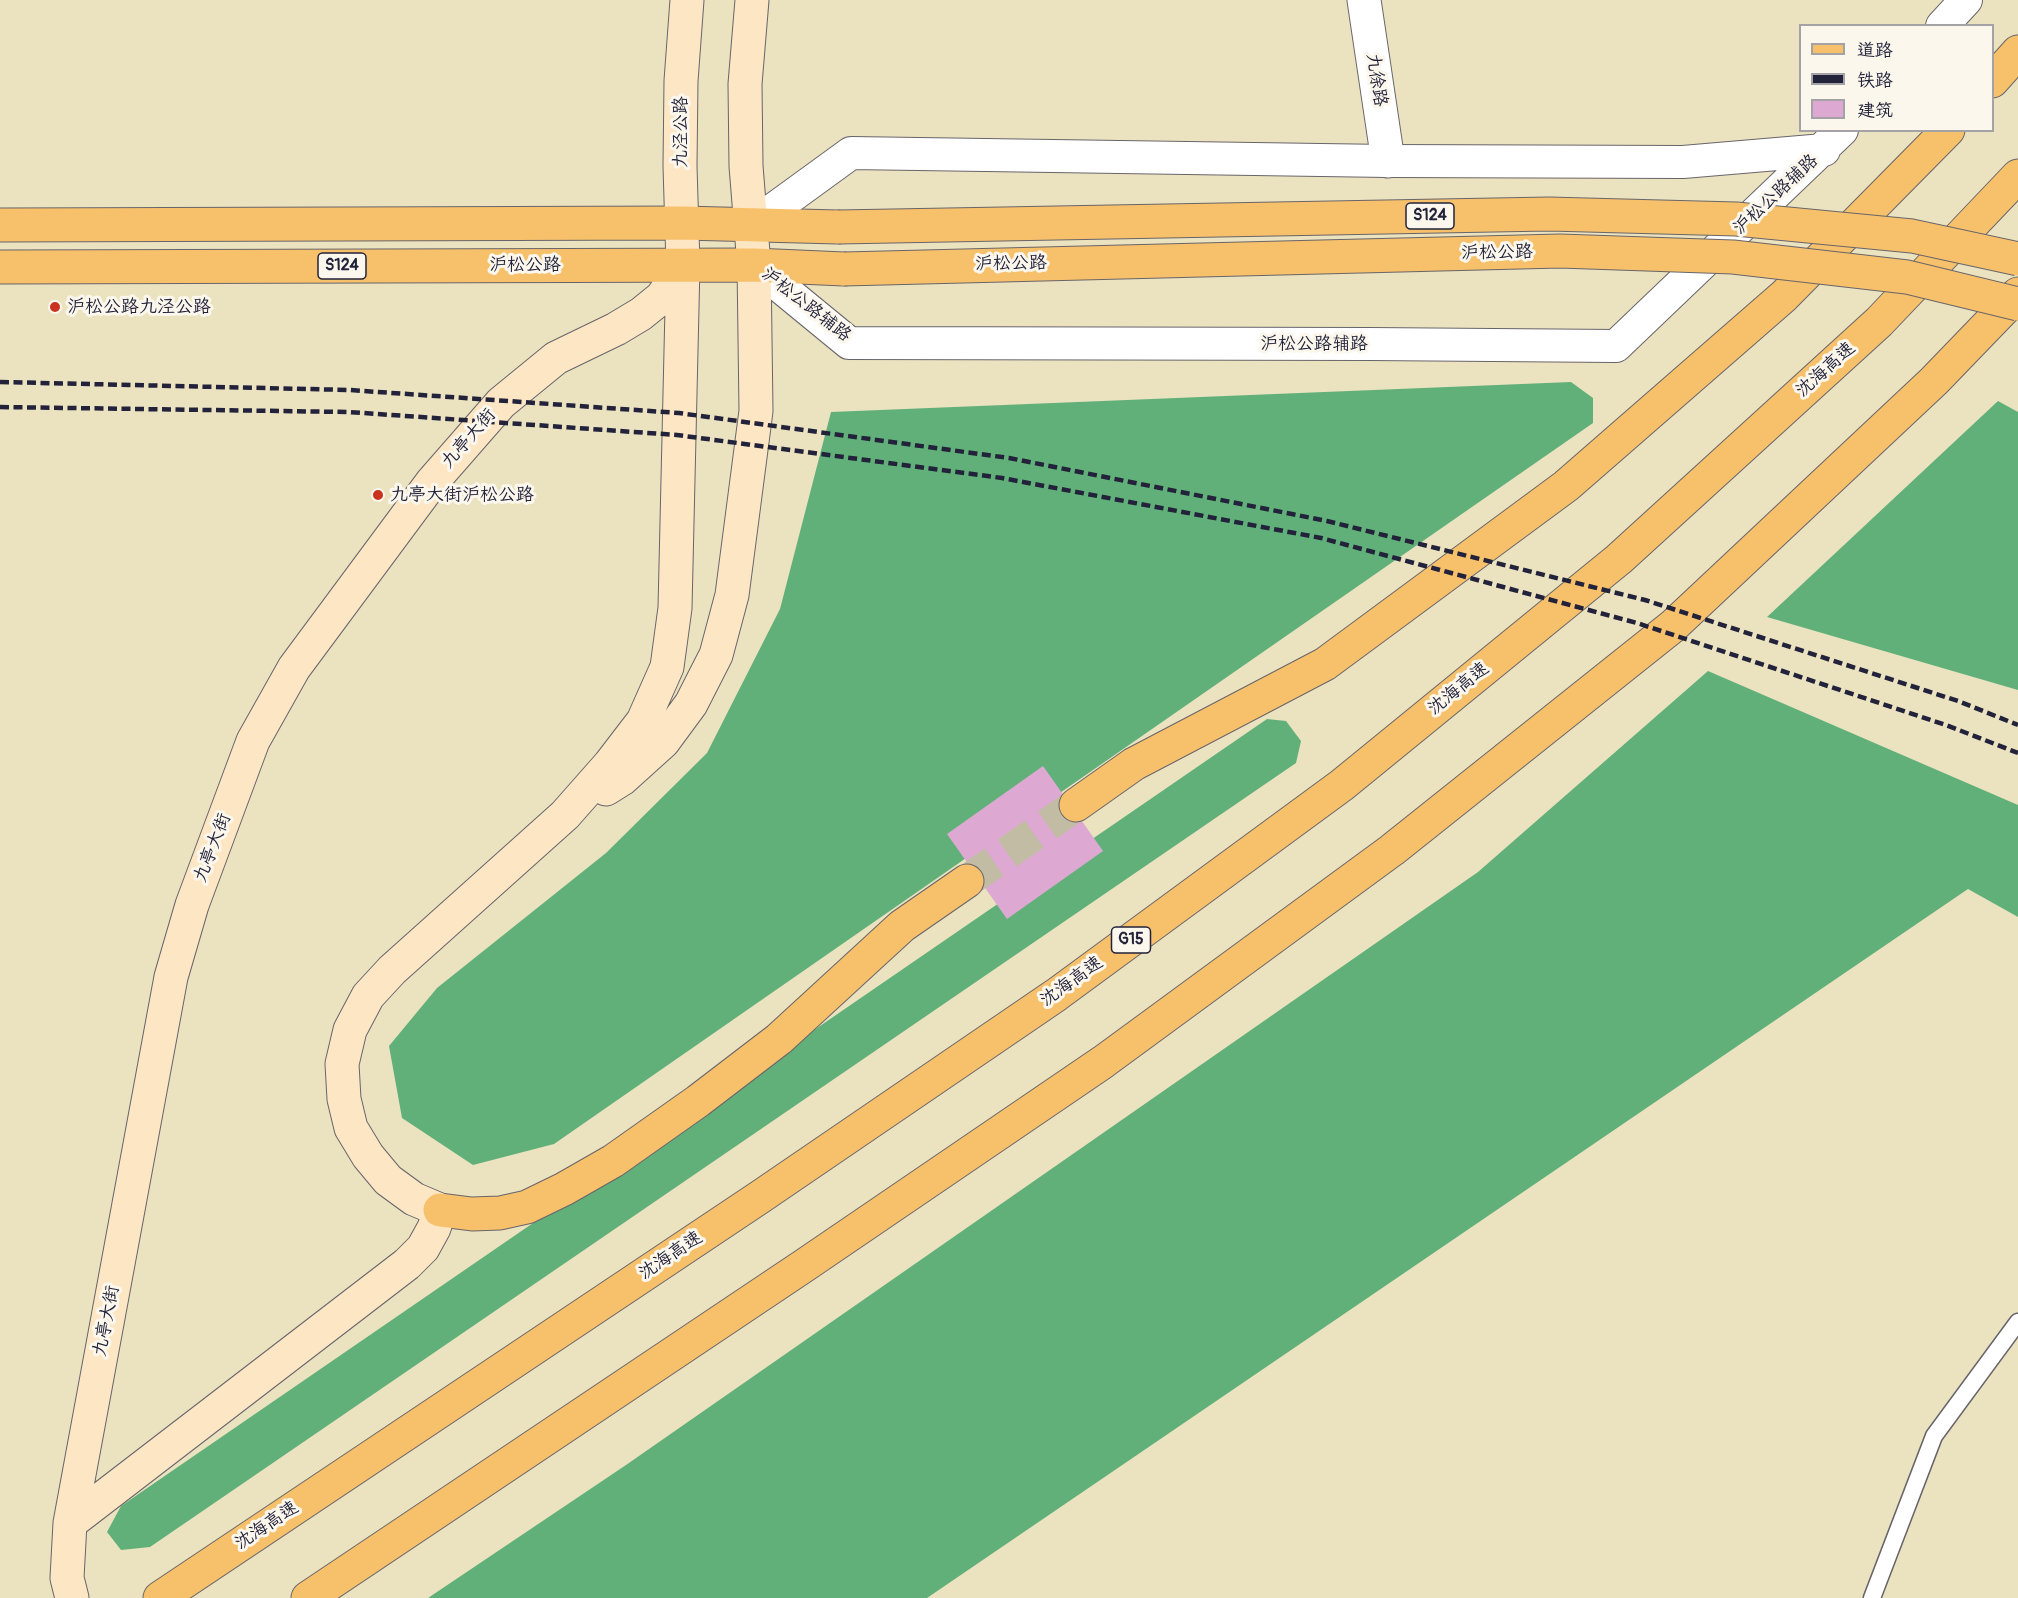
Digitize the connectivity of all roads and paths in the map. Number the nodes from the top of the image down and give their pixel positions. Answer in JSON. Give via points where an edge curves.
{"nodes":[{"id":1,"x":687,"y":0,"type":"edge"},
{"id":2,"x":752,"y":0,"type":"edge"},
{"id":3,"x":1364,"y":0,"type":"edge"},
{"id":4,"x":1966,"y":0,"type":"edge"},
{"id":5,"x":1944,"y":24,"type":"edge"},
{"id":6,"x":2018,"y":52,"type":"edge"},
{"id":7,"x":1994,"y":79,"type":"edge"},
{"id":8,"x":1946,"y":132,"type":"edge"},
{"id":9,"x":1833,"y":140,"type":"edge"},
{"id":10,"x":1388,"y":161,"type":"junction"},
{"id":11,"x":2018,"y":176,"type":"edge"},
{"id":12,"x":683,"y":223,"type":"junction"},
{"id":13,"x":0,"y":225,"type":"edge"},
{"id":14,"x":752,"y":225,"type":"junction"},
{"id":15,"x":2018,"y":258,"type":"edge"},
{"id":16,"x":683,"y":265,"type":"junction"},
{"id":17,"x":754,"y":265,"type":"junction"},
{"id":18,"x":0,"y":267,"type":"edge"},
{"id":19,"x":2018,"y":294,"type":"edge"},
{"id":20,"x":2018,"y":304,"type":"edge"},
{"id":21,"x":1076,"y":805,"type":"tunnel mouth"},
{"id":22,"x":565,"y":815,"type":"junction"},
{"id":23,"x":967,"y":881,"type":"tunnel mouth"},
{"id":24,"x":440,"y":1210,"type":"junction"},
{"id":25,"x":2018,"y":1322,"type":"edge"},
{"id":26,"x":70,"y":1523,"type":"junction"},
{"id":27,"x":72,"y":1598,"type":"edge"},
{"id":28,"x":160,"y":1598,"type":"edge"},
{"id":29,"x":308,"y":1598,"type":"edge"},
{"id":30,"x":1872,"y":1598,"type":"edge"}],
"edges":[{"from":1,"to":12,"type":"main road","name":"九泾公路","via":[[681,81]]},
{"from":2,"to":14,"type":"main road","via":[[745,84],[746,166]]},
{"from":3,"to":10,"type":"street","name":"九徐路"},
{"from":4,"to":5,"type":"street"},
{"from":6,"to":7,"type":"main road"},
{"from":8,"to":21,"type":"main road","via":[[1784,296],[1566,486],[1325,664],[1142,759]]},
{"from":9,"to":10,"type":"street","name":"沪松公路辅路","via":[[1683,162]]},
{"from":9,"to":17,"type":"street","name":"沪松公路辅路","via":[[1616,346],[849,343]]},
{"from":10,"to":14,"type":"street","name":"沪松公路辅路","via":[[851,153]]},
{"from":11,"to":28,"type":"main road","name":"沈海高速","number":"G15","via":[[1879,322],[1619,559],[1342,785],[1056,995]]},
{"from":12,"to":13,"type":"main road","number":"S124"},
{"from":12,"to":14,"type":"main road","number":"S124"},
{"from":12,"to":16,"type":"main road","name":"九泾公路"},
{"from":14,"to":15,"type":"main road","number":"S124","bridge":true,"via":[[838,227],[1549,214],[1736,219],[1912,236]]},
{"from":14,"to":17,"type":"main road"},
{"from":16,"to":17,"type":"main road","name":"沪松公路","number":"S124"},
{"from":16,"to":18,"type":"main road","name":"沪松公路","number":"S124"},
{"from":16,"to":22,"type":"main road","name":"九泾公路","via":[[675,608],[667,667],[643,721]]},
{"from":16,"to":26,"type":"main road","name":"九亭大街","via":[[662,297],[641,314],[556,358],[501,403],[432,482],[294,668],[254,741],[192,905],[171,977]]},
{"from":17,"to":20,"type":"main road","name":"沪松公路","number":"S124","bridge":true,"via":[[843,268],[1572,252],[1733,257],[1907,277]]},
{"from":17,"to":22,"type":"main road","via":[[756,411],[732,595],[716,655],[691,704],[663,742],[622,779]]},
{"from":19,"to":29,"type":"main road","via":[[1934,381],[1673,626],[1392,850],[1103,1062]]},
{"from":22,"to":24,"type":"main road","via":[[392,970],[368,996],[350,1030],[342,1064],[351,1128],[388,1180],[414,1199]]},
{"from":23,"to":24,"type":"main road","via":[[902,926],[779,1040],[613,1161],[527,1207],[472,1214]]},
{"from":24,"to":26,"type":"main road","via":[[423,1248],[407,1263]]},
{"from":25,"to":30,"type":"lane","via":[[1934,1436]]},
{"from":26,"to":27,"type":"main road","name":"九亭大街","via":[[67,1578]]}]}
